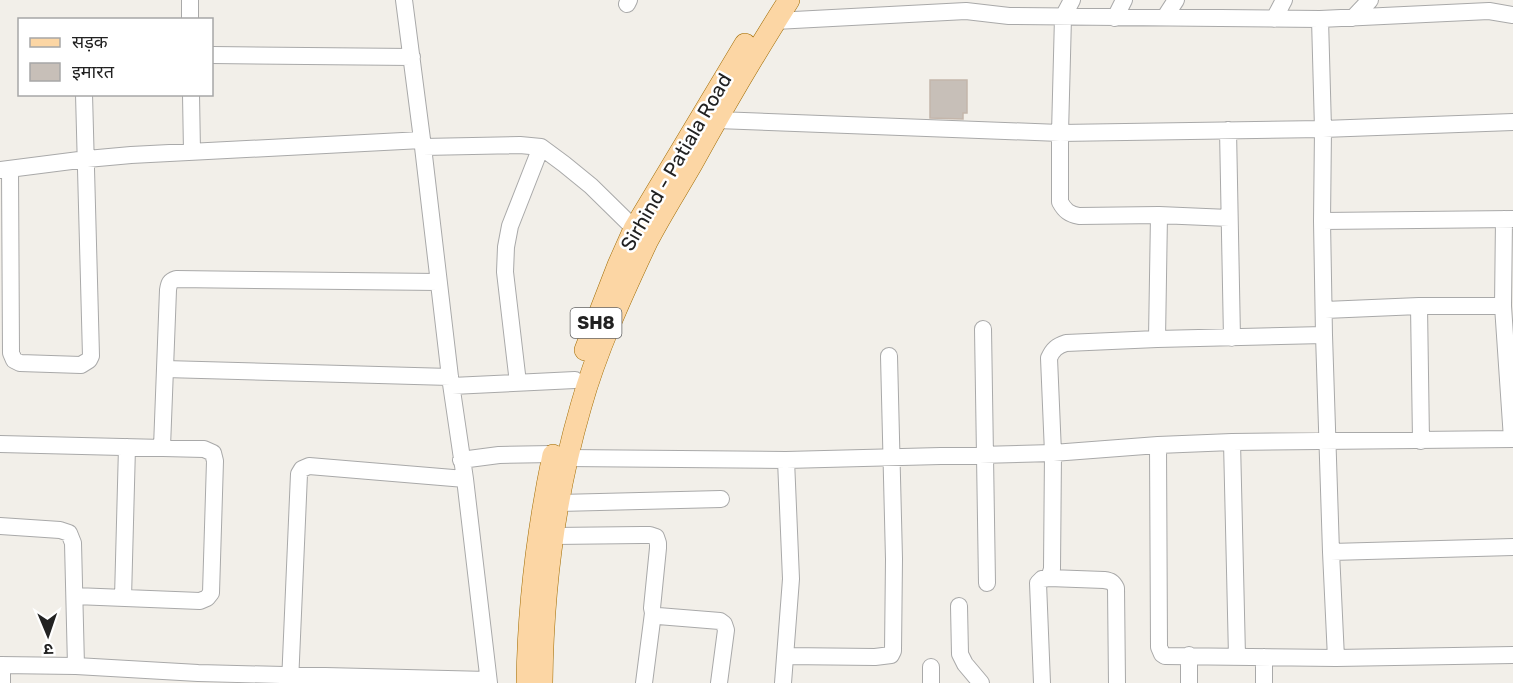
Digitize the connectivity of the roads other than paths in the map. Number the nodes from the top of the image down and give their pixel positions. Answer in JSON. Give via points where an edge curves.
{"nodes":[{"id":1,"x":190,"y":0,"type":"edge"},
{"id":2,"x":404,"y":0,"type":"edge"},
{"id":3,"x":772,"y":0,"type":"edge"},
{"id":4,"x":789,"y":0,"type":"edge"},
{"id":5,"x":1020,"y":0,"type":"edge"},
{"id":6,"x":1072,"y":0,"type":"edge"},
{"id":7,"x":1124,"y":0,"type":"edge"},
{"id":8,"x":1176,"y":0,"type":"edge"},
{"id":9,"x":1284,"y":0,"type":"edge"},
{"id":10,"x":1370,"y":0,"type":"edge"},
{"id":11,"x":970,"y":6,"type":"edge"},
{"id":12,"x":1507,"y":9,"type":"edge"},
{"id":13,"x":1009,"y":16,"type":"junction"},
{"id":14,"x":1063,"y":17,"type":"junction"},
{"id":15,"x":1165,"y":17,"type":"junction"},
{"id":16,"x":190,"y":18,"type":"edge"},
{"id":17,"x":1115,"y":18,"type":"junction"},
{"id":18,"x":1353,"y":18,"type":"junction"},
{"id":19,"x":1274,"y":19,"type":"junction"},
{"id":20,"x":1320,"y":20,"type":"junction"},
{"id":21,"x":775,"y":21,"type":"junction"},
{"id":22,"x":213,"y":55,"type":"edge"},
{"id":23,"x":412,"y":57,"type":"junction"},
{"id":24,"x":84,"y":96,"type":"edge"},
{"id":25,"x":191,"y":96,"type":"edge"},
{"id":26,"x":717,"y":120,"type":"junction"},
{"id":27,"x":1513,"y":122,"type":"edge"},
{"id":28,"x":1323,"y":129,"type":"junction"},
{"id":29,"x":1228,"y":130,"type":"junction"},
{"id":30,"x":1060,"y":133,"type":"junction"},
{"id":31,"x":422,"y":143,"type":"junction"},
{"id":32,"x":541,"y":147,"type":"junction"},
{"id":33,"x":192,"y":152,"type":"junction"},
{"id":34,"x":87,"y":159,"type":"junction"},
{"id":35,"x":5,"y":170,"type":"edge"},
{"id":36,"x":1159,"y":215,"type":"junction"},
{"id":37,"x":1229,"y":218,"type":"junction"},
{"id":38,"x":1508,"y":219,"type":"edge"},
{"id":39,"x":1322,"y":221,"type":"junction"},
{"id":40,"x":641,"y":235,"type":"junction"},
{"id":41,"x":438,"y":282,"type":"junction"},
{"id":42,"x":1419,"y":306,"type":"junction"},
{"id":43,"x":1503,"y":306,"type":"junction"},
{"id":44,"x":1325,"y":310,"type":"junction"},
{"id":45,"x":983,"y":329,"type":"dead end"},
{"id":46,"x":1324,"y":335,"type":"junction"},
{"id":47,"x":1232,"y":338,"type":"junction"},
{"id":48,"x":1157,"y":339,"type":"junction"},
{"id":49,"x":890,"y":356,"type":"dead end"},
{"id":50,"x":165,"y":369,"type":"junction"},
{"id":51,"x":575,"y":380,"type":"junction"},
{"id":52,"x":451,"y":381,"type":"junction"},
{"id":53,"x":518,"y":383,"type":"junction"},
{"id":54,"x":1512,"y":439,"type":"edge"},
{"id":55,"x":1328,"y":441,"type":"junction"},
{"id":56,"x":1421,"y":441,"type":"junction"},
{"id":57,"x":1232,"y":442,"type":"junction"},
{"id":58,"x":0,"y":444,"type":"edge"},
{"id":59,"x":1158,"y":445,"type":"junction"},
{"id":60,"x":128,"y":447,"type":"junction"},
{"id":61,"x":162,"y":447,"type":"junction"},
{"id":62,"x":1053,"y":453,"type":"junction"},
{"id":63,"x":984,"y":455,"type":"junction"},
{"id":64,"x":560,"y":456,"type":"junction"},
{"id":65,"x":893,"y":457,"type":"junction"},
{"id":66,"x":786,"y":459,"type":"junction"},
{"id":67,"x":461,"y":460,"type":"junction"},
{"id":68,"x":465,"y":479,"type":"junction"},
{"id":69,"x":722,"y":500,"type":"dead end"},
{"id":70,"x":559,"y":503,"type":"junction"},
{"id":71,"x":0,"y":526,"type":"edge"},
{"id":72,"x":553,"y":536,"type":"junction"},
{"id":73,"x":1513,"y":548,"type":"edge"},
{"id":74,"x":1331,"y":552,"type":"junction"},
{"id":75,"x":1049,"y":578,"type":"junction"},
{"id":76,"x":987,"y":583,"type":"dead end"},
{"id":77,"x":75,"y":596,"type":"junction"},
{"id":78,"x":123,"y":598,"type":"junction"},
{"id":79,"x":959,"y":606,"type":"dead end"},
{"id":80,"x":653,"y":613,"type":"junction"},
{"id":81,"x":1189,"y":655,"type":"junction"},
{"id":82,"x":1513,"y":655,"type":"edge"},
{"id":83,"x":786,"y":656,"type":"junction"},
{"id":84,"x":1237,"y":656,"type":"junction"},
{"id":85,"x":1264,"y":657,"type":"junction"},
{"id":86,"x":1336,"y":658,"type":"junction"},
{"id":87,"x":1,"y":665,"type":"edge"},
{"id":88,"x":76,"y":666,"type":"junction"},
{"id":89,"x":198,"y":678,"type":"edge"},
{"id":90,"x":290,"y":679,"type":"edge"},
{"id":91,"x":488,"y":681,"type":"edge"},
{"id":92,"x":2,"y":683,"type":"edge"},
{"id":93,"x":527,"y":683,"type":"edge"},
{"id":94,"x":542,"y":683,"type":"edge"},
{"id":95,"x":644,"y":683,"type":"edge"},
{"id":96,"x":719,"y":683,"type":"edge"},
{"id":97,"x":783,"y":683,"type":"edge"},
{"id":98,"x":981,"y":683,"type":"edge"},
{"id":99,"x":1042,"y":683,"type":"edge"},
{"id":100,"x":1117,"y":683,"type":"edge"},
{"id":101,"x":1190,"y":683,"type":"edge"},
{"id":102,"x":1264,"y":683,"type":"edge"}],
"edges":[{"from":1,"to":16,"type":"street"},
{"from":2,"to":23,"type":"street"},
{"from":3,"to":40,"type":"main road","name":"Sirhind - Patiala Road","number":"SH8"},
{"from":4,"to":21,"type":"main road"},
{"from":5,"to":13,"type":"street"},
{"from":6,"to":14,"type":"street"},
{"from":7,"to":17,"type":"street"},
{"from":8,"to":15,"type":"street"},
{"from":9,"to":19,"type":"street"},
{"from":10,"to":18,"type":"street"},
{"from":11,"to":13,"type":"street"},
{"from":11,"to":21,"type":"street"},
{"from":12,"to":18,"type":"street"},
{"from":13,"to":14,"type":"street"},
{"from":14,"to":17,"type":"street"},
{"from":14,"to":30,"type":"street"},
{"from":15,"to":17,"type":"street"},
{"from":15,"to":19,"type":"street"},
{"from":18,"to":20,"type":"street"},
{"from":19,"to":20,"type":"street"},
{"from":20,"to":28,"type":"street"},
{"from":21,"to":26,"type":"main road"},
{"from":22,"to":23,"type":"street"},
{"from":23,"to":31,"type":"street"},
{"from":24,"to":34,"type":"street"},
{"from":25,"to":33,"type":"street"},
{"from":26,"to":30,"type":"street"},
{"from":26,"to":40,"type":"main road"},
{"from":27,"to":28,"type":"street"},
{"from":28,"to":29,"type":"street"},
{"from":28,"to":39,"type":"street"},
{"from":29,"to":30,"type":"street"},
{"from":29,"to":37,"type":"street"},
{"from":30,"to":36,"type":"street","via":[[1060,202],[1070,214]]},
{"from":31,"to":32,"type":"street"},
{"from":31,"to":33,"type":"street"},
{"from":31,"to":41,"type":"street"},
{"from":32,"to":40,"type":"street","via":[[591,186]]},
{"from":32,"to":53,"type":"street","via":[[510,226],[506,247],[505,272]]},
{"from":33,"to":34,"type":"street"},
{"from":34,"to":35,"type":"street"},
{"from":34,"to":35,"type":"street","via":[[91,356],[81,365],[14,360]]},
{"from":36,"to":37,"type":"street"},
{"from":36,"to":48,"type":"street"},
{"from":37,"to":47,"type":"street"},
{"from":38,"to":39,"type":"street"},
{"from":38,"to":43,"type":"street"},
{"from":39,"to":44,"type":"street"},
{"from":40,"to":51,"type":"main road","name":"Sirhind - Patiala Road","number":"SH8","via":[[618,264]]},
{"from":40,"to":64,"type":"main road"},
{"from":41,"to":50,"type":"street","via":[[172,280],[168,290]]},
{"from":41,"to":52,"type":"street"},
{"from":42,"to":43,"type":"street"},
{"from":42,"to":44,"type":"street"},
{"from":42,"to":56,"type":"street"},
{"from":43,"to":54,"type":"street"},
{"from":44,"to":46,"type":"street"},
{"from":45,"to":63,"type":"street"},
{"from":46,"to":47,"type":"street"},
{"from":46,"to":55,"type":"street"},
{"from":47,"to":48,"type":"street"},
{"from":48,"to":62,"type":"street","via":[[1066,343],[1053,350],[1049,358]]},
{"from":49,"to":65,"type":"street"},
{"from":50,"to":52,"type":"street"},
{"from":50,"to":61,"type":"street"},
{"from":51,"to":53,"type":"street"},
{"from":51,"to":64,"type":"main road","name":"Sirhind - Patiala Road","number":"SH8"},
{"from":52,"to":53,"type":"street"},
{"from":52,"to":67,"type":"street"},
{"from":54,"to":56,"type":"street"},
{"from":55,"to":56,"type":"street"},
{"from":55,"to":57,"type":"street"},
{"from":55,"to":74,"type":"street"},
{"from":57,"to":59,"type":"street"},
{"from":57,"to":84,"type":"street"},
{"from":58,"to":60,"type":"street"},
{"from":59,"to":62,"type":"street"},
{"from":59,"to":81,"type":"street","via":[[1159,647],[1165,656]]},
{"from":60,"to":61,"type":"street"},
{"from":60,"to":78,"type":"street"},
{"from":61,"to":78,"type":"street","via":[[204,448],[213,453],[211,593],[200,601]]},
{"from":62,"to":63,"type":"street"},
{"from":62,"to":75,"type":"street"},
{"from":63,"to":65,"type":"street"},
{"from":63,"to":76,"type":"street"},
{"from":64,"to":66,"type":"street"},
{"from":64,"to":67,"type":"street","via":[[499,455]]},
{"from":64,"to":70,"type":"main road"},
{"from":64,"to":93,"type":"main road","name":"Sirhind - Patiala Road","number":"SH8","via":[[543,507],[533,570]]},
{"from":65,"to":66,"type":"street"},
{"from":65,"to":83,"type":"street","via":[[891,655]]},
{"from":66,"to":83,"type":"street","via":[[791,579]]},
{"from":67,"to":68,"type":"street"},
{"from":68,"to":90,"type":"street","via":[[309,466],[302,469]]},
{"from":68,"to":91,"type":"street"},
{"from":69,"to":70,"type":"street"},
{"from":70,"to":72,"type":"main road"},
{"from":71,"to":77,"type":"street","via":[[69,534],[73,543]]},
{"from":72,"to":80,"type":"street","via":[[656,537]]},
{"from":72,"to":94,"type":"main road","via":[[544,609]]},
{"from":73,"to":74,"type":"street"},
{"from":74,"to":86,"type":"street"},
{"from":75,"to":99,"type":"street","via":[[1038,583]]},
{"from":75,"to":100,"type":"street","via":[[1114,583]]},
{"from":77,"to":78,"type":"street"},
{"from":77,"to":88,"type":"street"},
{"from":79,"to":98,"type":"street","via":[[960,654]]},
{"from":80,"to":95,"type":"street"},
{"from":80,"to":96,"type":"street","via":[[724,624]]},
{"from":81,"to":84,"type":"street"},
{"from":81,"to":101,"type":"street"},
{"from":82,"to":86,"type":"street"},
{"from":83,"to":97,"type":"street"},
{"from":84,"to":85,"type":"street"},
{"from":85,"to":86,"type":"street"},
{"from":85,"to":102,"type":"street"},
{"from":87,"to":88,"type":"street"},
{"from":87,"to":92,"type":"street"},
{"from":88,"to":89,"type":"street"},
{"from":89,"to":90,"type":"street"},
{"from":90,"to":91,"type":"street"}]}
